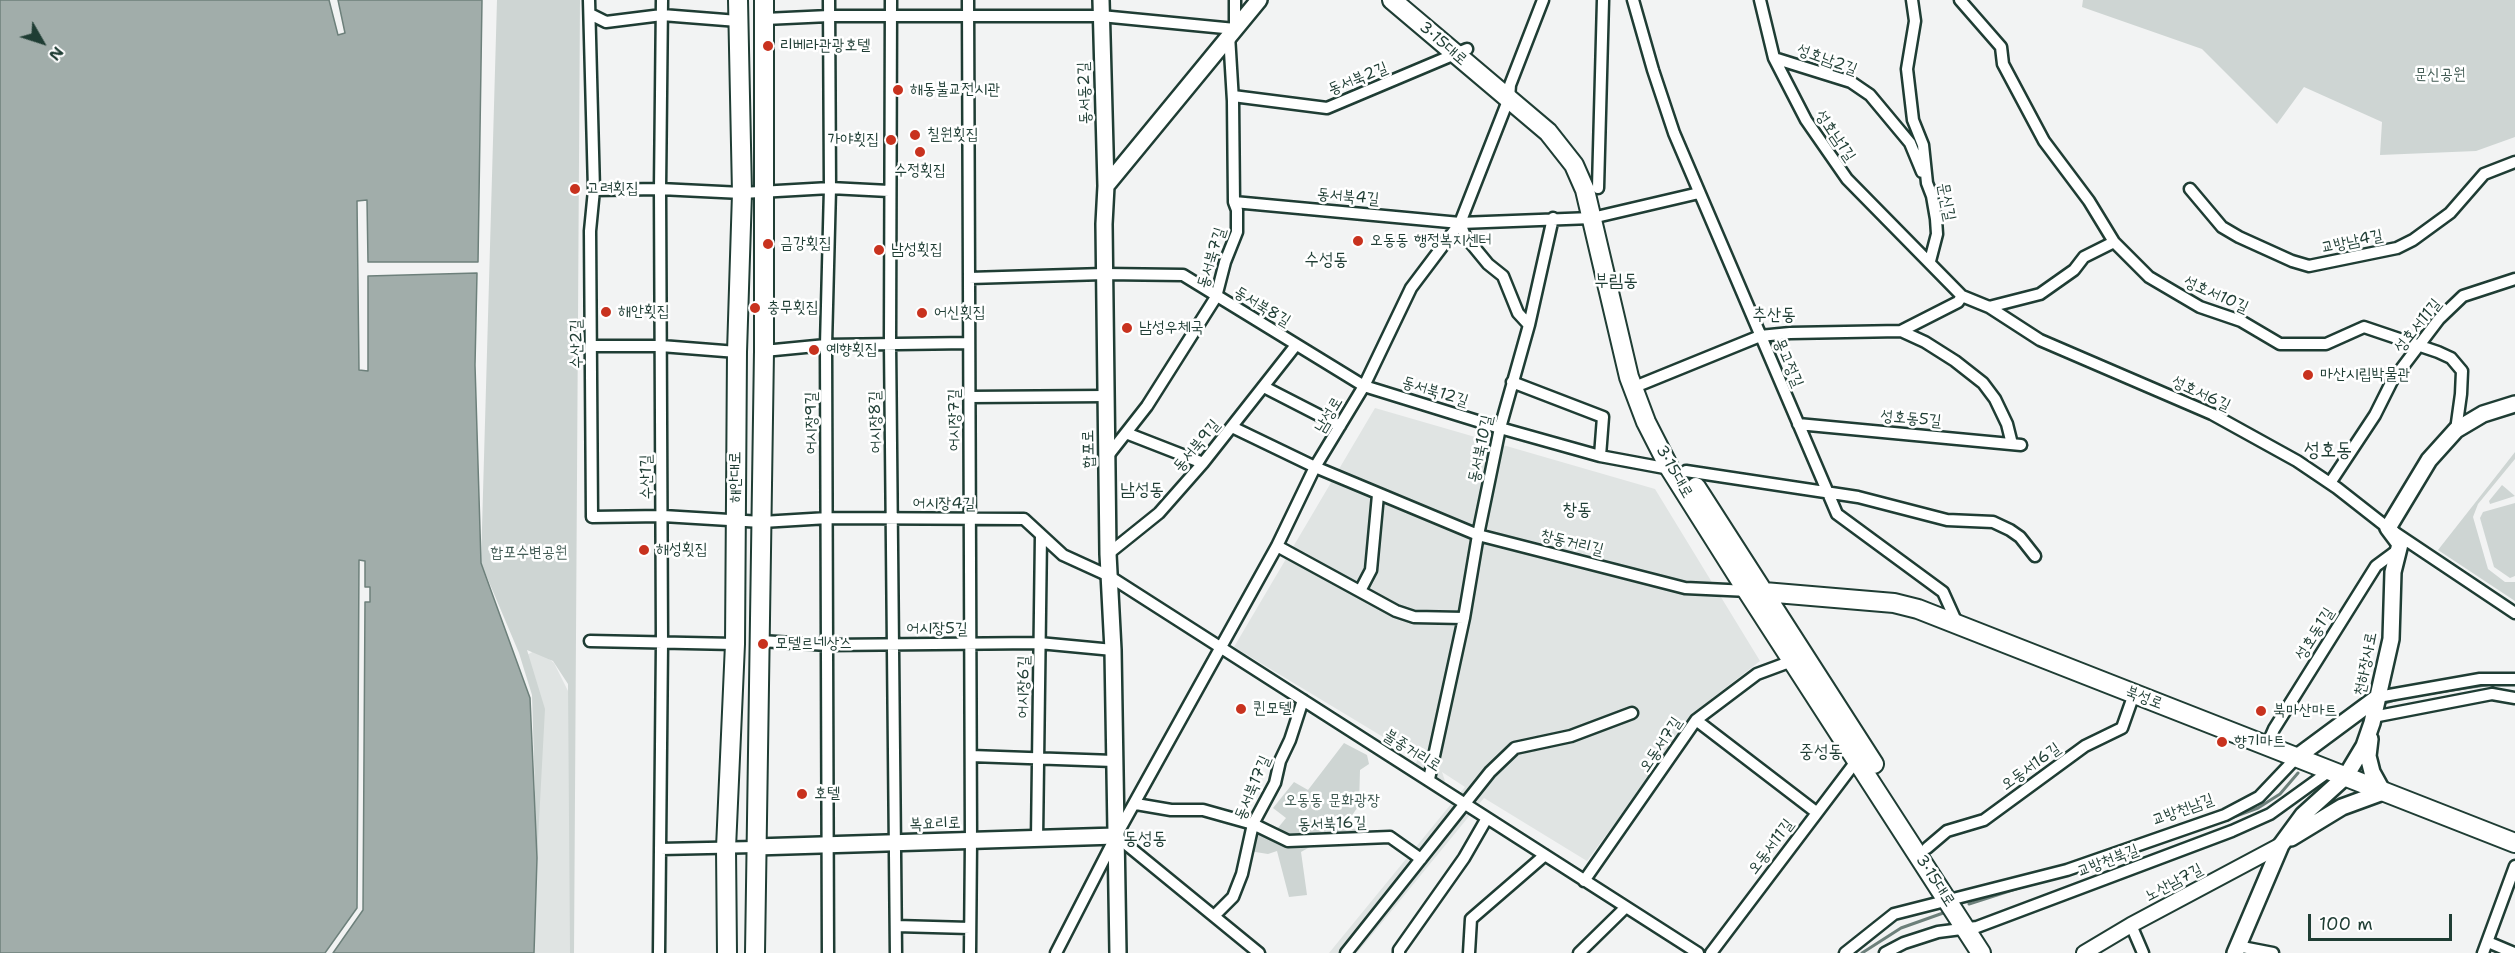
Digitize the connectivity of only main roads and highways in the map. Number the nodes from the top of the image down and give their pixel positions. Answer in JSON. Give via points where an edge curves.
{"nodes":[{"id":1,"x":738,"y":0,"type":"edge"},
{"id":2,"x":764,"y":0,"type":"edge"},
{"id":3,"x":1101,"y":0,"type":"edge"},
{"id":4,"x":1259,"y":0,"type":"edge"},
{"id":5,"x":1392,"y":0,"type":"edge"},
{"id":6,"x":1408,"y":0,"type":"edge"},
{"id":7,"x":1461,"y":52,"type":"junction"},
{"id":8,"x":1509,"y":92,"type":"junction"},
{"id":9,"x":1106,"y":186,"type":"junction"},
{"id":10,"x":1598,"y":217,"type":"junction"},
{"id":11,"x":2515,"y":404,"type":"edge"},
{"id":12,"x":1678,"y":470,"type":"junction"},
{"id":13,"x":1756,"y":592,"type":"junction"},
{"id":14,"x":2378,"y":697,"type":"junction"},
{"id":15,"x":2373,"y":720,"type":"junction"},
{"id":16,"x":2297,"y":757,"type":"junction"},
{"id":17,"x":2339,"y":773,"type":"junction"},
{"id":18,"x":2383,"y":792,"type":"junction"},
{"id":19,"x":1116,"y":836,"type":"junction"},
{"id":20,"x":2515,"y":843,"type":"edge"},
{"id":21,"x":2281,"y":844,"type":"junction"},
{"id":22,"x":755,"y":848,"type":"junction"},
{"id":23,"x":1953,"y":899,"type":"junction"},
{"id":24,"x":1971,"y":928,"type":"junction"},
{"id":25,"x":2236,"y":950,"type":"edge"},
{"id":26,"x":728,"y":953,"type":"edge"},
{"id":27,"x":755,"y":953,"type":"edge"},
{"id":28,"x":1118,"y":953,"type":"edge"},
{"id":29,"x":1981,"y":953,"type":"edge"},
{"id":30,"x":1994,"y":953,"type":"edge"}],
"edges":[{"from":1,"to":26,"type":"main road","name":"해안대로","via":[[742,194],[735,644],[726,848]]},
{"from":2,"to":22,"type":"main road","name":"해안대로","via":[[764,351]]},
{"from":3,"to":9,"type":"main road","name":"동서동2길"},
{"from":4,"to":9,"type":"main road"},
{"from":5,"to":7,"type":"main road","name":"3·15대로"},
{"from":6,"to":7,"type":"main road","name":"3·15대로"},
{"from":7,"to":8,"type":"main road","name":"3·15대로"},
{"from":8,"to":10,"type":"main road","name":"3·15대로","via":[[1574,165]]},
{"from":8,"to":10,"type":"main road","name":"3·15대로","via":[[1553,122],[1582,159],[1598,188]]},
{"from":9,"to":19,"type":"main road","name":"합포로","via":[[1108,554]]},
{"from":10,"to":12,"type":"main road","name":"3·15대로","via":[[1642,384]]},
{"from":10,"to":12,"type":"main road","name":"3·15대로","via":[[1629,377],[1646,422]]},
{"from":11,"to":14,"type":"main road","name":"천하장사로","via":[[2483,414],[2456,430],[2429,460],[2388,528],[2400,544],[2393,572],[2391,639]]},
{"from":12,"to":13,"type":"main road","name":"3·15대로"},
{"from":13,"to":16,"type":"main road","name":"북성로","via":[[1894,603],[1957,623]]},
{"from":13,"to":23,"type":"main road","name":"3·15대로","via":[[1927,848]]},
{"from":13,"to":23,"type":"main road","name":"3·15대로","via":[[1792,660]]},
{"from":14,"to":15,"type":"main road","name":"천하장사로"},
{"from":14,"to":16,"type":"main road","name":"교방천남길"},
{"from":15,"to":17,"type":"main road","name":"천하장사로","via":[[2364,746]]},
{"from":15,"to":18,"type":"main road","via":[[2368,756]]},
{"from":16,"to":17,"type":"main road","name":"북성로"},
{"from":17,"to":18,"type":"main road","name":"북성로"},
{"from":17,"to":21,"type":"main road","name":"천하장사로"},
{"from":18,"to":20,"type":"main road","name":"북성로"},
{"from":18,"to":21,"type":"main road","via":[[2342,807]]},
{"from":19,"to":22,"type":"main road","name":"복요리로"},
{"from":19,"to":28,"type":"main road","name":"합포로"},
{"from":21,"to":25,"type":"main road","name":"천하장사로"},
{"from":22,"to":27,"type":"main road","name":"해안대로"},
{"from":23,"to":24,"type":"main road","name":"3·15대로"},
{"from":24,"to":29,"type":"main road","name":"3·15대로"},
{"from":24,"to":30,"type":"main road","name":"3·15대로"}]}
